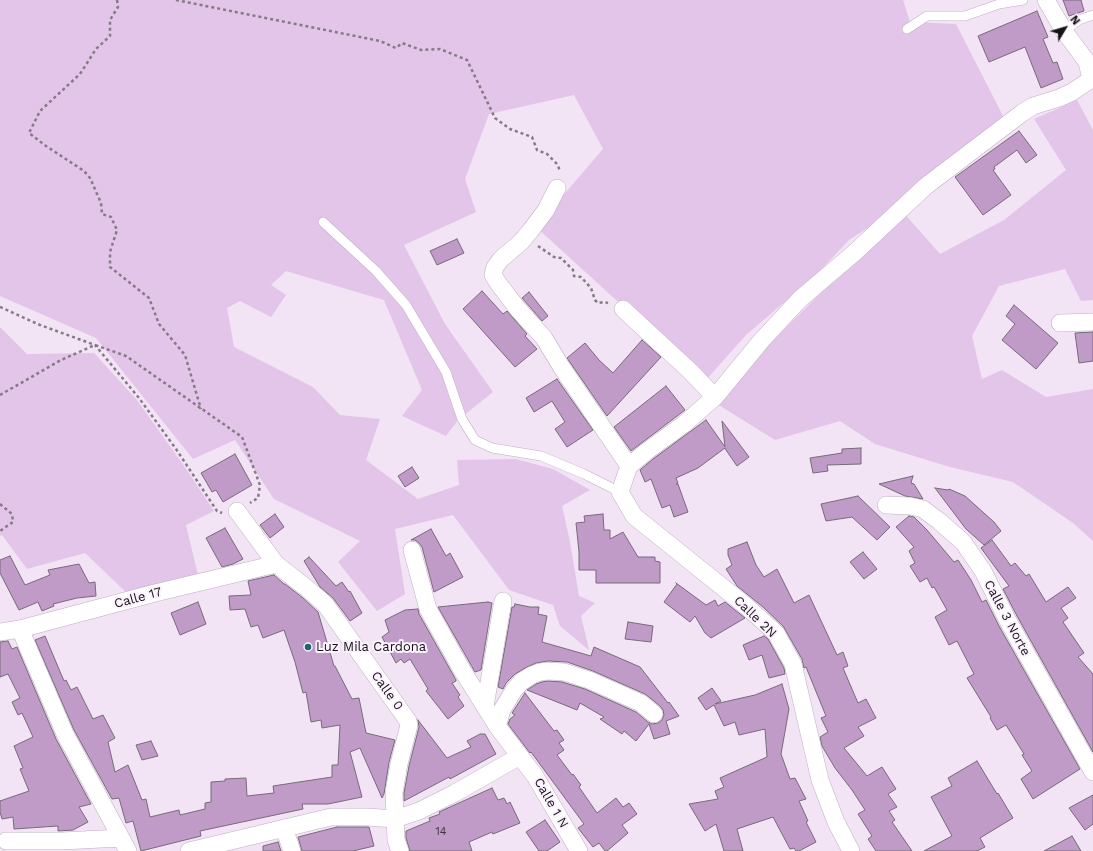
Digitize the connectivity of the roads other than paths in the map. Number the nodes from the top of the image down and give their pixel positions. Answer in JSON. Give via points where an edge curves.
{"nodes":[{"id":1,"x":1023,"y":0,"type":"edge"},
{"id":2,"x":1046,"y":0,"type":"edge"},
{"id":3,"x":1093,"y":15,"type":"edge"},
{"id":4,"x":907,"y":29,"type":"dead end"},
{"id":5,"x":1064,"y":31,"type":"junction"},
{"id":6,"x":1092,"y":79,"type":"edge"},
{"id":7,"x":557,"y":188,"type":"road end"},
{"id":8,"x":323,"y":222,"type":"dead end"},
{"id":9,"x":623,"y":309,"type":"road end"},
{"id":10,"x":1093,"y":322,"type":"edge"},
{"id":11,"x":1060,"y":323,"type":"dead end"},
{"id":12,"x":716,"y":397,"type":"junction"},
{"id":13,"x":629,"y":466,"type":"junction"},
{"id":14,"x":620,"y":492,"type":"junction"},
{"id":15,"x":886,"y":505,"type":"dead end"},
{"id":16,"x":237,"y":511,"type":"road end"},
{"id":17,"x":412,"y":550,"type":"dead end"},
{"id":18,"x":276,"y":564,"type":"junction"},
{"id":19,"x":503,"y":601,"type":"dead end"},
{"id":20,"x":20,"y":629,"type":"junction"},
{"id":21,"x":0,"y":632,"type":"edge"},
{"id":22,"x":485,"y":706,"type":"junction"},
{"id":23,"x":654,"y":714,"type":"dead end"},
{"id":24,"x":497,"y":726,"type":"junction"},
{"id":25,"x":520,"y":756,"type":"junction"},
{"id":26,"x":1093,"y":772,"type":"edge"},
{"id":27,"x":395,"y":819,"type":"junction"},
{"id":28,"x":284,"y":828,"type":"junction"},
{"id":29,"x":4,"y":840,"type":"edge"},
{"id":30,"x":125,"y":845,"type":"edge"},
{"id":31,"x":189,"y":851,"type":"edge"},
{"id":32,"x":292,"y":851,"type":"edge"},
{"id":33,"x":400,"y":851,"type":"edge"},
{"id":34,"x":579,"y":851,"type":"edge"},
{"id":35,"x":851,"y":851,"type":"edge"}],
"edges":[{"from":1,"to":4,"type":"lane","via":[[999,4],[965,16],[927,16]]},
{"from":2,"to":5,"type":"street"},
{"from":3,"to":5,"type":"lane","via":[[1079,20]]},
{"from":5,"to":6,"type":"street","via":[[1087,62]]},
{"from":6,"to":12,"type":"street","via":[[1072,92],[1033,106],[1022,113],[926,186],[800,299],[761,341]]},
{"from":7,"to":13,"type":"street","via":[[546,210],[521,242],[494,267],[493,275],[517,308],[544,338]]},
{"from":8,"to":14,"type":"lane","via":[[376,271],[406,305],[446,372],[462,419],[475,440],[492,448],[541,456]]},
{"from":9,"to":12,"type":"street"},
{"from":10,"to":11,"type":"street"},
{"from":12,"to":13,"type":"street"},
{"from":13,"to":14,"type":"street"},
{"from":14,"to":35,"type":"street","name":"Calle 2N","via":[[634,516],[776,633],[793,664],[820,780],[836,822]]},
{"from":15,"to":26,"type":"street","name":"Calle 3 Norte","via":[[923,509],[963,542],[983,571],[1008,621]]},
{"from":16,"to":18,"type":"street","name":"Calle 0"},
{"from":17,"to":22,"type":"street","name":"Calle 1 N","via":[[428,609]]},
{"from":18,"to":20,"type":"street","name":"Calle 17"},
{"from":18,"to":27,"type":"street","name":"Calle 0","via":[[325,604],[408,720],[394,792]]},
{"from":19,"to":22,"type":"street"},
{"from":20,"to":21,"type":"street","name":"Calle 17"},
{"from":20,"to":30,"type":"street","via":[[65,734]]},
{"from":22,"to":24,"type":"street","name":"Calle 1 N"},
{"from":23,"to":24,"type":"street","via":[[641,703],[589,680],[564,672],[548,671],[532,675],[514,690],[502,710]]},
{"from":24,"to":25,"type":"street","name":"Calle 1 N"},
{"from":25,"to":27,"type":"street","via":[[455,793],[419,811]]},
{"from":25,"to":34,"type":"street","name":"Calle 1 N","via":[[535,776]]},
{"from":27,"to":28,"type":"street","via":[[331,817]]},
{"from":27,"to":33,"type":"street","name":"Calle 0","via":[[396,840]]},
{"from":28,"to":31,"type":"street"},
{"from":28,"to":32,"type":"street"},
{"from":29,"to":30,"type":"street","via":[[62,840]]}]}
